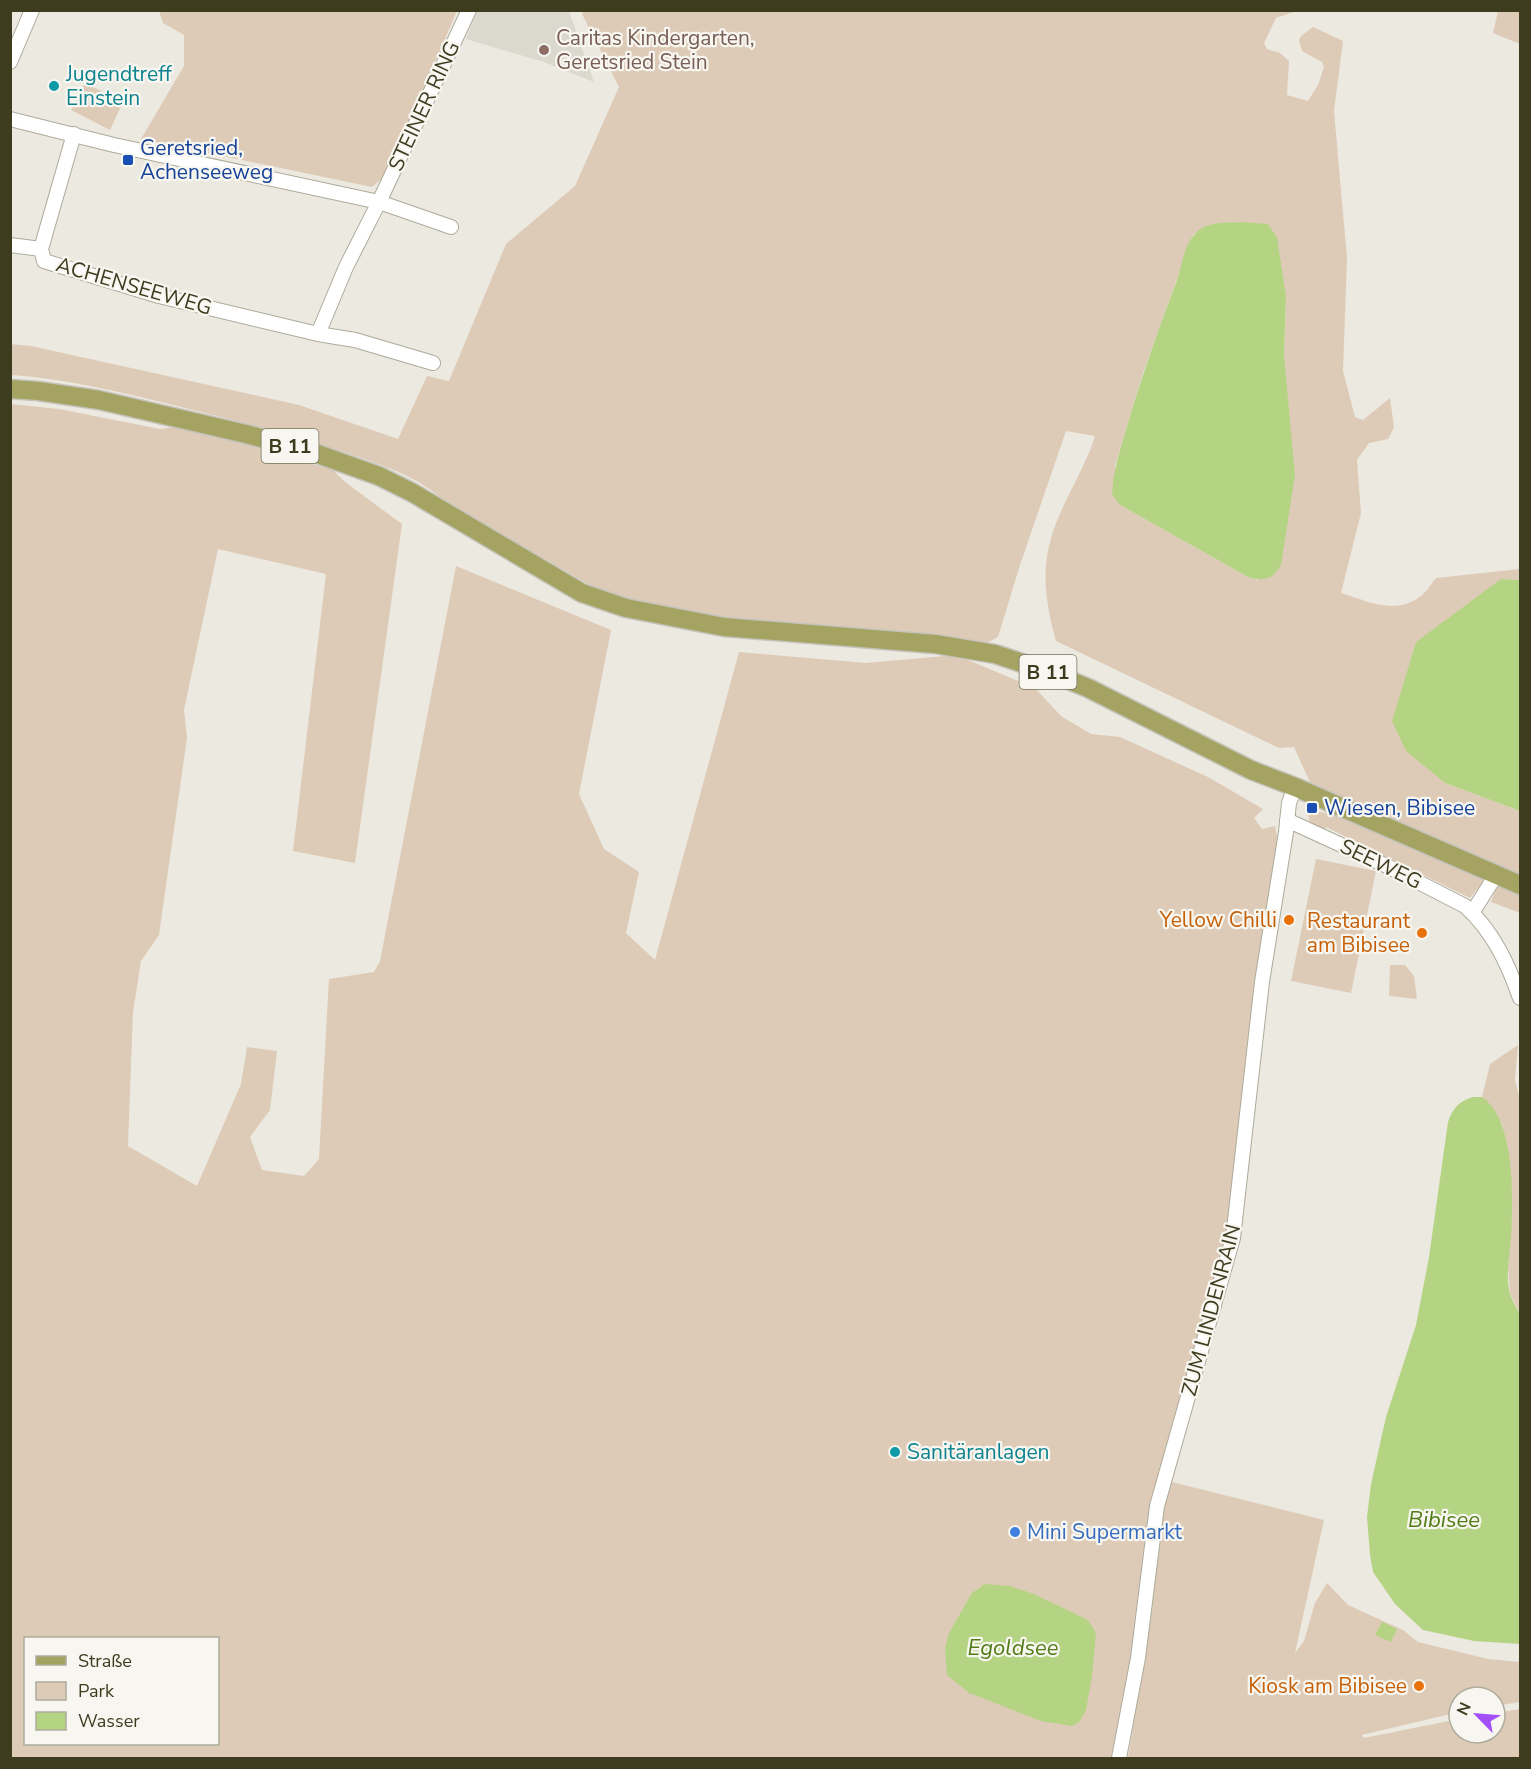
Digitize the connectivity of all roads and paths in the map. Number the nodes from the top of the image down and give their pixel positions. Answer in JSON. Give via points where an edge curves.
{"nodes":[{"id":1,"x":32,"y":10,"type":"edge"},
{"id":2,"x":469,"y":10,"type":"edge"},
{"id":3,"x":10,"y":62,"type":"edge"},
{"id":4,"x":10,"y":119,"type":"edge"},
{"id":5,"x":74,"y":134,"type":"junction"},
{"id":6,"x":379,"y":202,"type":"junction"},
{"id":7,"x":451,"y":227,"type":"dead end"},
{"id":8,"x":10,"y":245,"type":"edge"},
{"id":9,"x":41,"y":249,"type":"junction"},
{"id":10,"x":318,"y":334,"type":"junction"},
{"id":11,"x":433,"y":363,"type":"dead end"},
{"id":12,"x":10,"y":389,"type":"edge"},
{"id":13,"x":1294,"y":787,"type":"junction"},
{"id":14,"x":1287,"y":820,"type":"junction"},
{"id":15,"x":1496,"y":875,"type":"junction"},
{"id":16,"x":1521,"y":885,"type":"edge"},
{"id":17,"x":1472,"y":913,"type":"junction"},
{"id":18,"x":1521,"y":998,"type":"edge"},
{"id":19,"x":1119,"y":1758,"type":"edge"}],
"edges":[{"from":1,"to":3,"type":"street"},
{"from":2,"to":6,"type":"street","name":"STEINER RING"},
{"from":4,"to":5,"type":"street"},
{"from":5,"to":6,"type":"street"},
{"from":5,"to":9,"type":"street","name":"ACHENSEEWEG"},
{"from":6,"to":7,"type":"street"},
{"from":6,"to":10,"type":"street"},
{"from":8,"to":9,"type":"street"},
{"from":9,"to":10,"type":"street","name":"ACHENSEEWEG","via":[[44,261],[159,296]]},
{"from":10,"to":11,"type":"street","name":"ACHENSEEWEG","via":[[355,340]]},
{"from":12,"to":13,"type":"main road","number":"B 11","via":[[99,400],[326,457],[379,476],[582,593],[626,608],[724,627],[934,644],[995,654],[1088,688],[1251,770]]},
{"from":13,"to":14,"type":"street","name":"ZUM LINDENRAIN"},
{"from":13,"to":15,"type":"main road","number":"B 11"},
{"from":14,"to":17,"type":"street","name":"SEEWEG","via":[[1389,867]]},
{"from":14,"to":19,"type":"street","name":"ZUM LINDENRAIN","via":[[1262,982],[1233,1238],[1157,1506],[1138,1658]]},
{"from":15,"to":16,"type":"main road","number":"B 11"},
{"from":15,"to":17,"type":"street"},
{"from":17,"to":18,"type":"street","name":"SEEWEG","via":[[1502,953]]}]}
